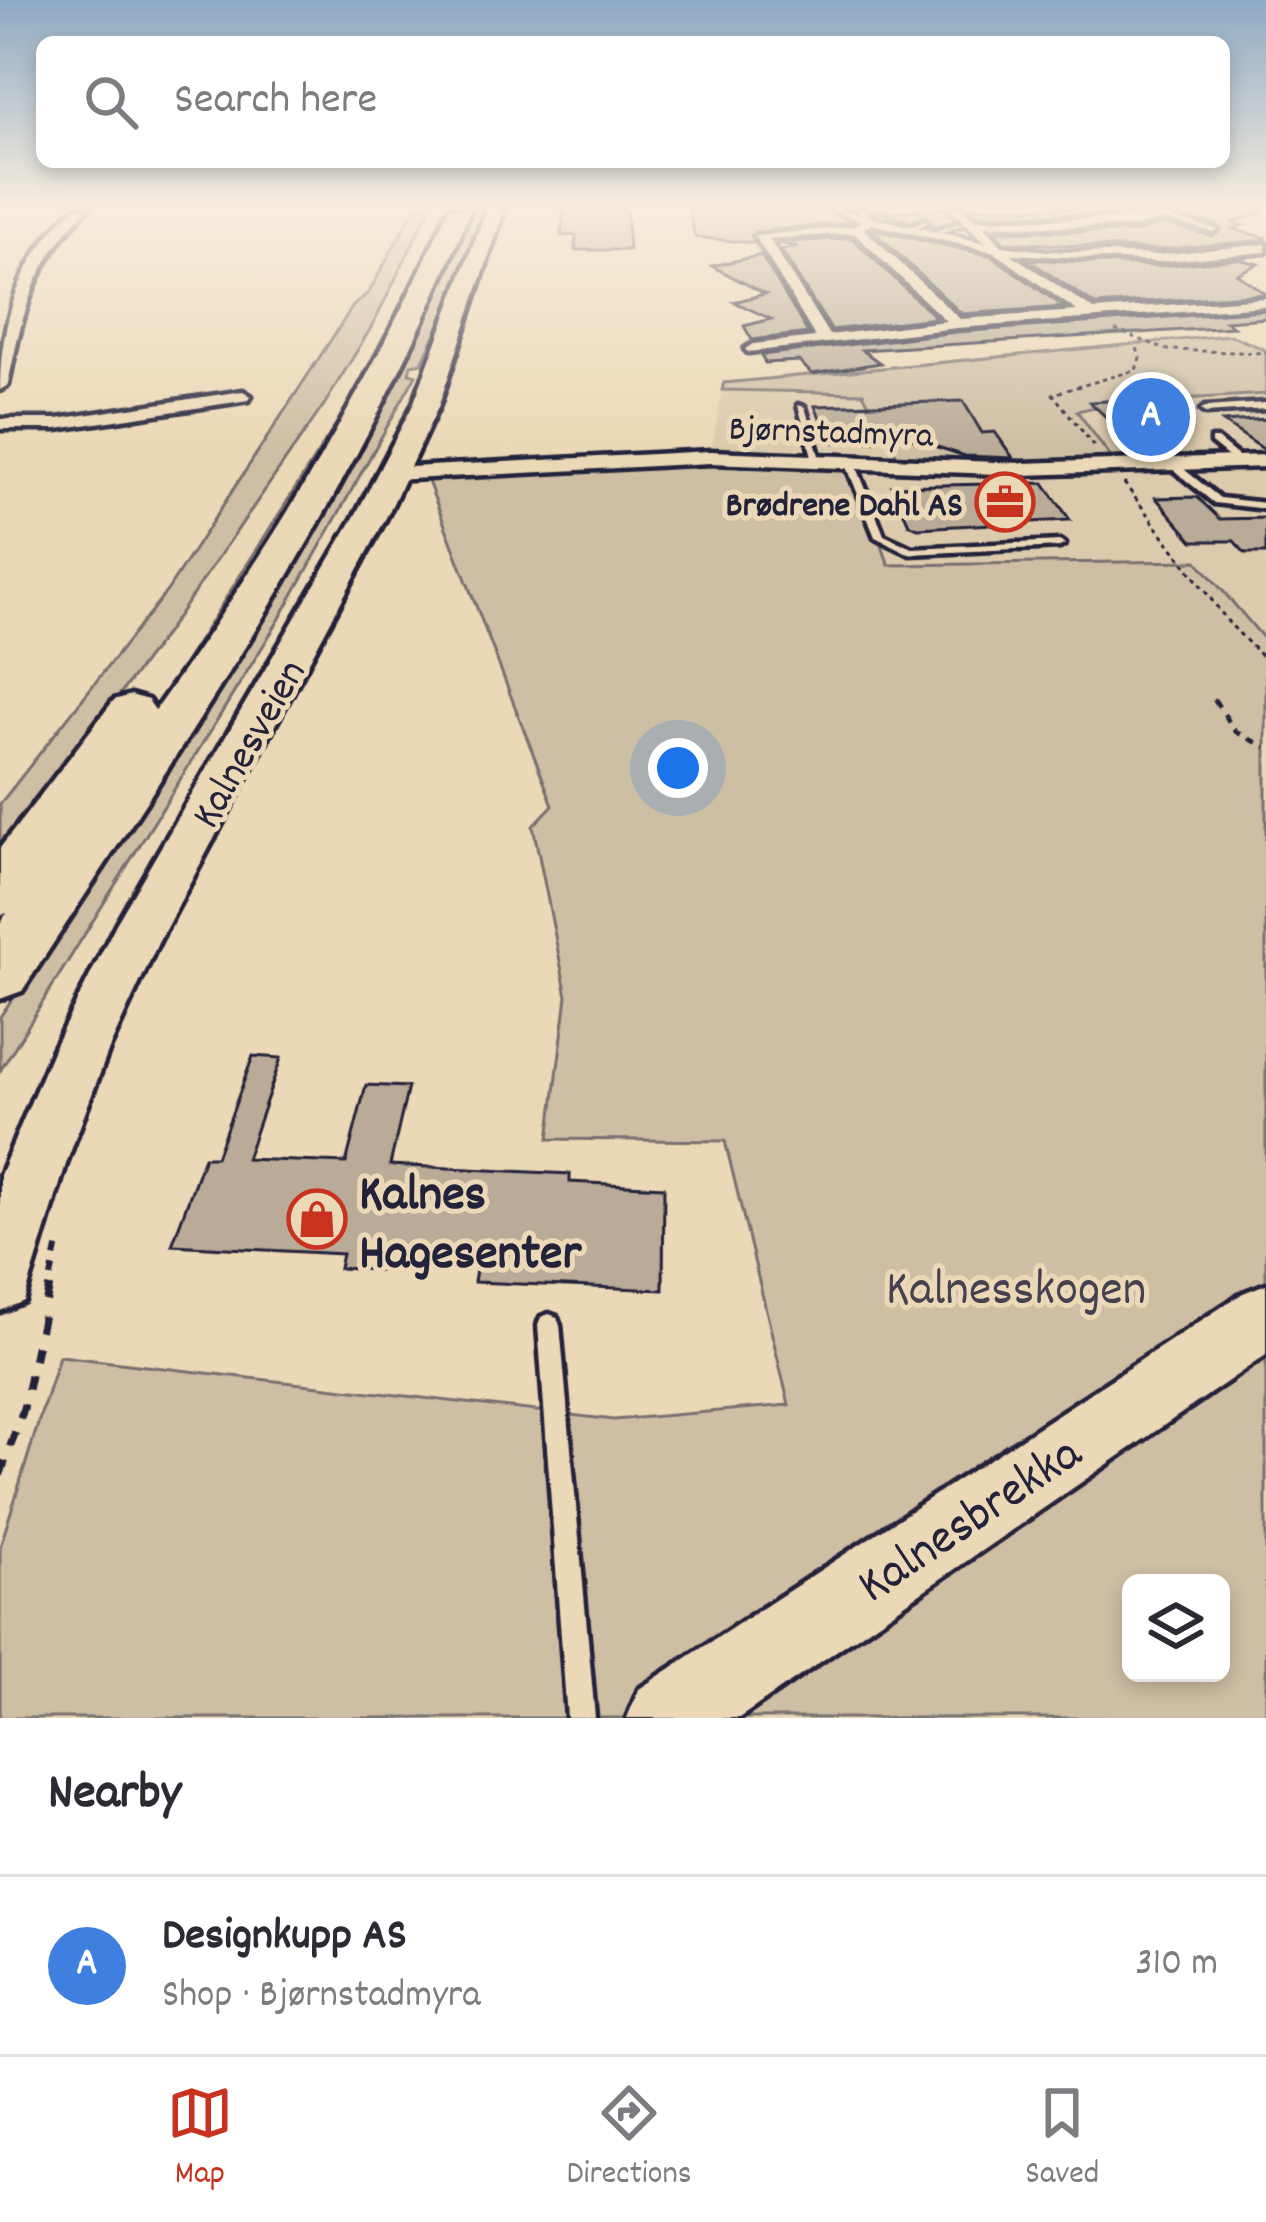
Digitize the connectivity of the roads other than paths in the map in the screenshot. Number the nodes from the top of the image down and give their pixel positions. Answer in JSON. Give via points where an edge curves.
{"nodes":[{"id":1,"x":26,"y":288,"type":"edge"},
{"id":2,"x":400,"y":288,"type":"edge"},
{"id":3,"x":426,"y":288,"type":"edge"},
{"id":4,"x":470,"y":288,"type":"edge"},
{"id":5,"x":793,"y":288,"type":"edge"},
{"id":6,"x":924,"y":288,"type":"edge"},
{"id":7,"x":1053,"y":288,"type":"edge"},
{"id":8,"x":1266,"y":302,"type":"edge"},
{"id":9,"x":1089,"y":313,"type":"junction"},
{"id":10,"x":957,"y":324,"type":"junction"},
{"id":11,"x":824,"y":339,"type":"junction"},
{"id":12,"x":753,"y":349,"type":"dead end"},
{"id":13,"x":0,"y":385,"type":"edge"},
{"id":14,"x":243,"y":396,"type":"dead end"},
{"id":15,"x":1266,"y":406,"type":"edge"},
{"id":16,"x":801,"y":407,"type":"dead end"},
{"id":17,"x":1205,"y":410,"type":"dead end"},
{"id":18,"x":0,"y":424,"type":"edge"},
{"id":19,"x":1214,"y":441,"type":"dead end"},
{"id":20,"x":1152,"y":448,"type":"dead end"},
{"id":21,"x":818,"y":460,"type":"junction"},
{"id":22,"x":1266,"y":461,"type":"edge"},
{"id":23,"x":850,"y":462,"type":"junction"},
{"id":24,"x":1240,"y":462,"type":"junction"},
{"id":25,"x":1174,"y":466,"type":"junction"},
{"id":26,"x":392,"y":474,"type":"junction"},
{"id":27,"x":1266,"y":506,"type":"edge"},
{"id":28,"x":1060,"y":544,"type":"dead end"},
{"id":29,"x":0,"y":892,"type":"edge"},
{"id":30,"x":0,"y":971,"type":"edge"},
{"id":31,"x":0,"y":1277,"type":"edge"},
{"id":32,"x":1266,"y":1316,"type":"edge"},
{"id":33,"x":549,"y":1325,"type":"dead end"},
{"id":34,"x":581,"y":1718,"type":"edge"},
{"id":35,"x":668,"y":1718,"type":"edge"}],
"edges":[{"from":1,"to":13,"type":"street"},
{"from":2,"to":29,"type":"highway","via":[[350,387]]},
{"from":3,"to":30,"type":"highway","via":[[346,444]]},
{"from":4,"to":26,"type":"main road","name":"Kalnesveien"},
{"from":5,"to":11,"type":"street"},
{"from":6,"to":10,"type":"street"},
{"from":7,"to":9,"type":"street"},
{"from":8,"to":9,"type":"street"},
{"from":9,"to":10,"type":"street"},
{"from":10,"to":11,"type":"street"},
{"from":11,"to":12,"type":"street"},
{"from":14,"to":18,"type":"street","via":[[57,424]]},
{"from":15,"to":17,"type":"lane"},
{"from":16,"to":21,"type":"lane"},
{"from":19,"to":24,"type":"lane"},
{"from":20,"to":25,"type":"lane"},
{"from":21,"to":23,"type":"street","name":"Bjørnstadmyra"},
{"from":21,"to":26,"type":"street","name":"Bjørnstadmyra","via":[[621,459]]},
{"from":22,"to":24,"type":"street","name":"Bjørnstadmyra"},
{"from":23,"to":25,"type":"street","name":"Bjørnstadmyra"},
{"from":23,"to":28,"type":"lane","via":[[890,545],[910,551]]},
{"from":24,"to":25,"type":"street","name":"Bjørnstadmyra"},
{"from":25,"to":27,"type":"lane","via":[[1217,501]]},
{"from":26,"to":31,"type":"main road","name":"Kalnesveien","via":[[80,1042],[38,1142]]},
{"from":32,"to":35,"type":"main road","name":"Kalnesbrekka"},
{"from":33,"to":34,"type":"lane"}]}
